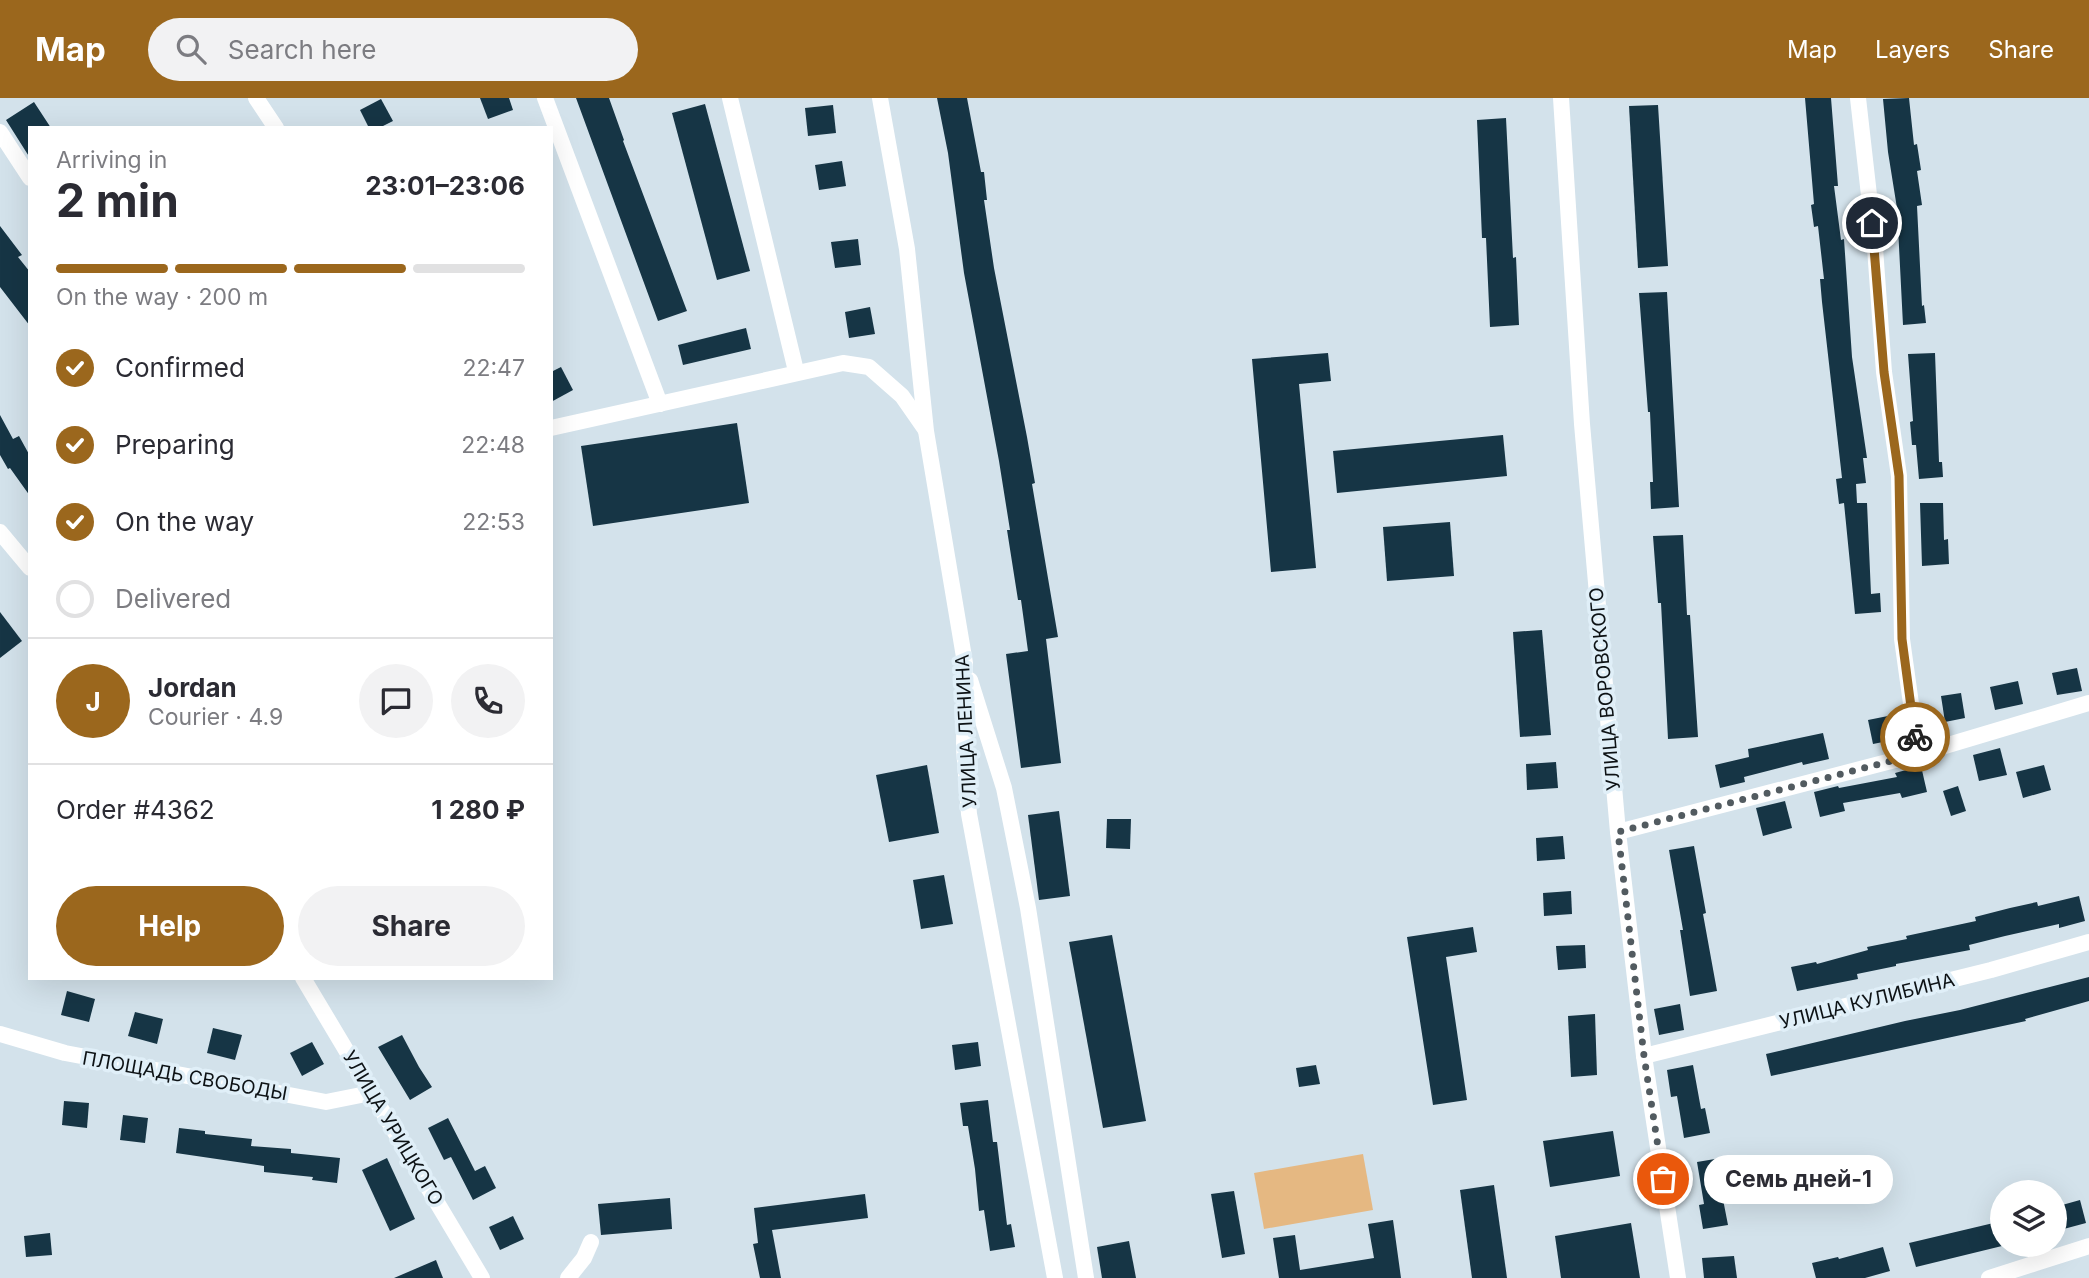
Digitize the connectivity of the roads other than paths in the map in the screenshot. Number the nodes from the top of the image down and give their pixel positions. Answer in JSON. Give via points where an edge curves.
{"nodes":[{"id":1,"x":256,"y":98,"type":"edge"},
{"id":2,"x":545,"y":98,"type":"edge"},
{"id":3,"x":730,"y":98,"type":"edge"},
{"id":4,"x":880,"y":98,"type":"edge"},
{"id":5,"x":1561,"y":98,"type":"edge"},
{"id":6,"x":1858,"y":98,"type":"edge"},
{"id":7,"x":275,"y":126,"type":"edge"},
{"id":8,"x":0,"y":132,"type":"edge"},
{"id":9,"x":28,"y":175,"type":"edge"},
{"id":10,"x":796,"y":372,"type":"junction"},
{"id":11,"x":660,"y":404,"type":"junction"},
{"id":12,"x":553,"y":428,"type":"edge"},
{"id":13,"x":926,"y":431,"type":"junction"},
{"id":14,"x":0,"y":532,"type":"edge"},
{"id":15,"x":28,"y":566,"type":"edge"},
{"id":16,"x":965,"y":663,"type":"junction"},
{"id":17,"x":2089,"y":703,"type":"edge"},
{"id":18,"x":1918,"y":754,"type":"junction"},
{"id":19,"x":1618,"y":832,"type":"junction"},
{"id":20,"x":2089,"y":942,"type":"edge"},
{"id":21,"x":304,"y":980,"type":"edge"},
{"id":22,"x":0,"y":1034,"type":"edge"},
{"id":23,"x":1644,"y":1056,"type":"junction"},
{"id":24,"x":371,"y":1093,"type":"junction"},
{"id":25,"x":591,"y":1242,"type":"dead end"},
{"id":26,"x":2089,"y":1246,"type":"edge"},
{"id":27,"x":482,"y":1278,"type":"edge"},
{"id":28,"x":568,"y":1278,"type":"edge"},
{"id":29,"x":1055,"y":1278,"type":"edge"},
{"id":30,"x":1086,"y":1278,"type":"edge"},
{"id":31,"x":1678,"y":1278,"type":"edge"},
{"id":32,"x":1989,"y":1278,"type":"edge"}],
"edges":[{"from":1,"to":7,"type":"street"},
{"from":2,"to":11,"type":"street"},
{"from":3,"to":10,"type":"street"},
{"from":4,"to":13,"type":"street","name":"УЛИЦА ЛЕНИНА","via":[[907,249]]},
{"from":5,"to":19,"type":"street","name":"УЛИЦА ВОРОВСКОГО","via":[[1582,424]]},
{"from":6,"to":18,"type":"street","via":[[1884,372],[1899,476],[1902,639]]},
{"from":8,"to":9,"type":"street"},
{"from":10,"to":11,"type":"street"},
{"from":10,"to":13,"type":"street","via":[[843,363],[869,367],[902,396]]},
{"from":11,"to":12,"type":"street"},
{"from":13,"to":16,"type":"street","name":"УЛИЦА ЛЕНИНА"},
{"from":14,"to":15,"type":"street"},
{"from":16,"to":29,"type":"street","name":"УЛИЦА ЛЕНИНА","via":[[969,814]]},
{"from":16,"to":30,"type":"street","via":[[1004,788],[1028,908]]},
{"from":17,"to":18,"type":"street"},
{"from":18,"to":19,"type":"street"},
{"from":19,"to":23,"type":"street","name":"УЛИЦА ВОРОВСКОГО"},
{"from":20,"to":23,"type":"street","name":"УЛИЦА КУЛИБИНА"},
{"from":21,"to":24,"type":"street","name":"УЛИЦА УРИЦКОГО"},
{"from":22,"to":24,"type":"street","name":"ПЛОЩАДЬ СВОБОДЫ","via":[[65,1053],[326,1102]]},
{"from":23,"to":31,"type":"street","name":"УЛИЦА ВОРОВСКОГО"},
{"from":24,"to":27,"type":"street","name":"УЛИЦА УРИЦКОГО"},
{"from":25,"to":28,"type":"street"},
{"from":26,"to":32,"type":"street"}]}
